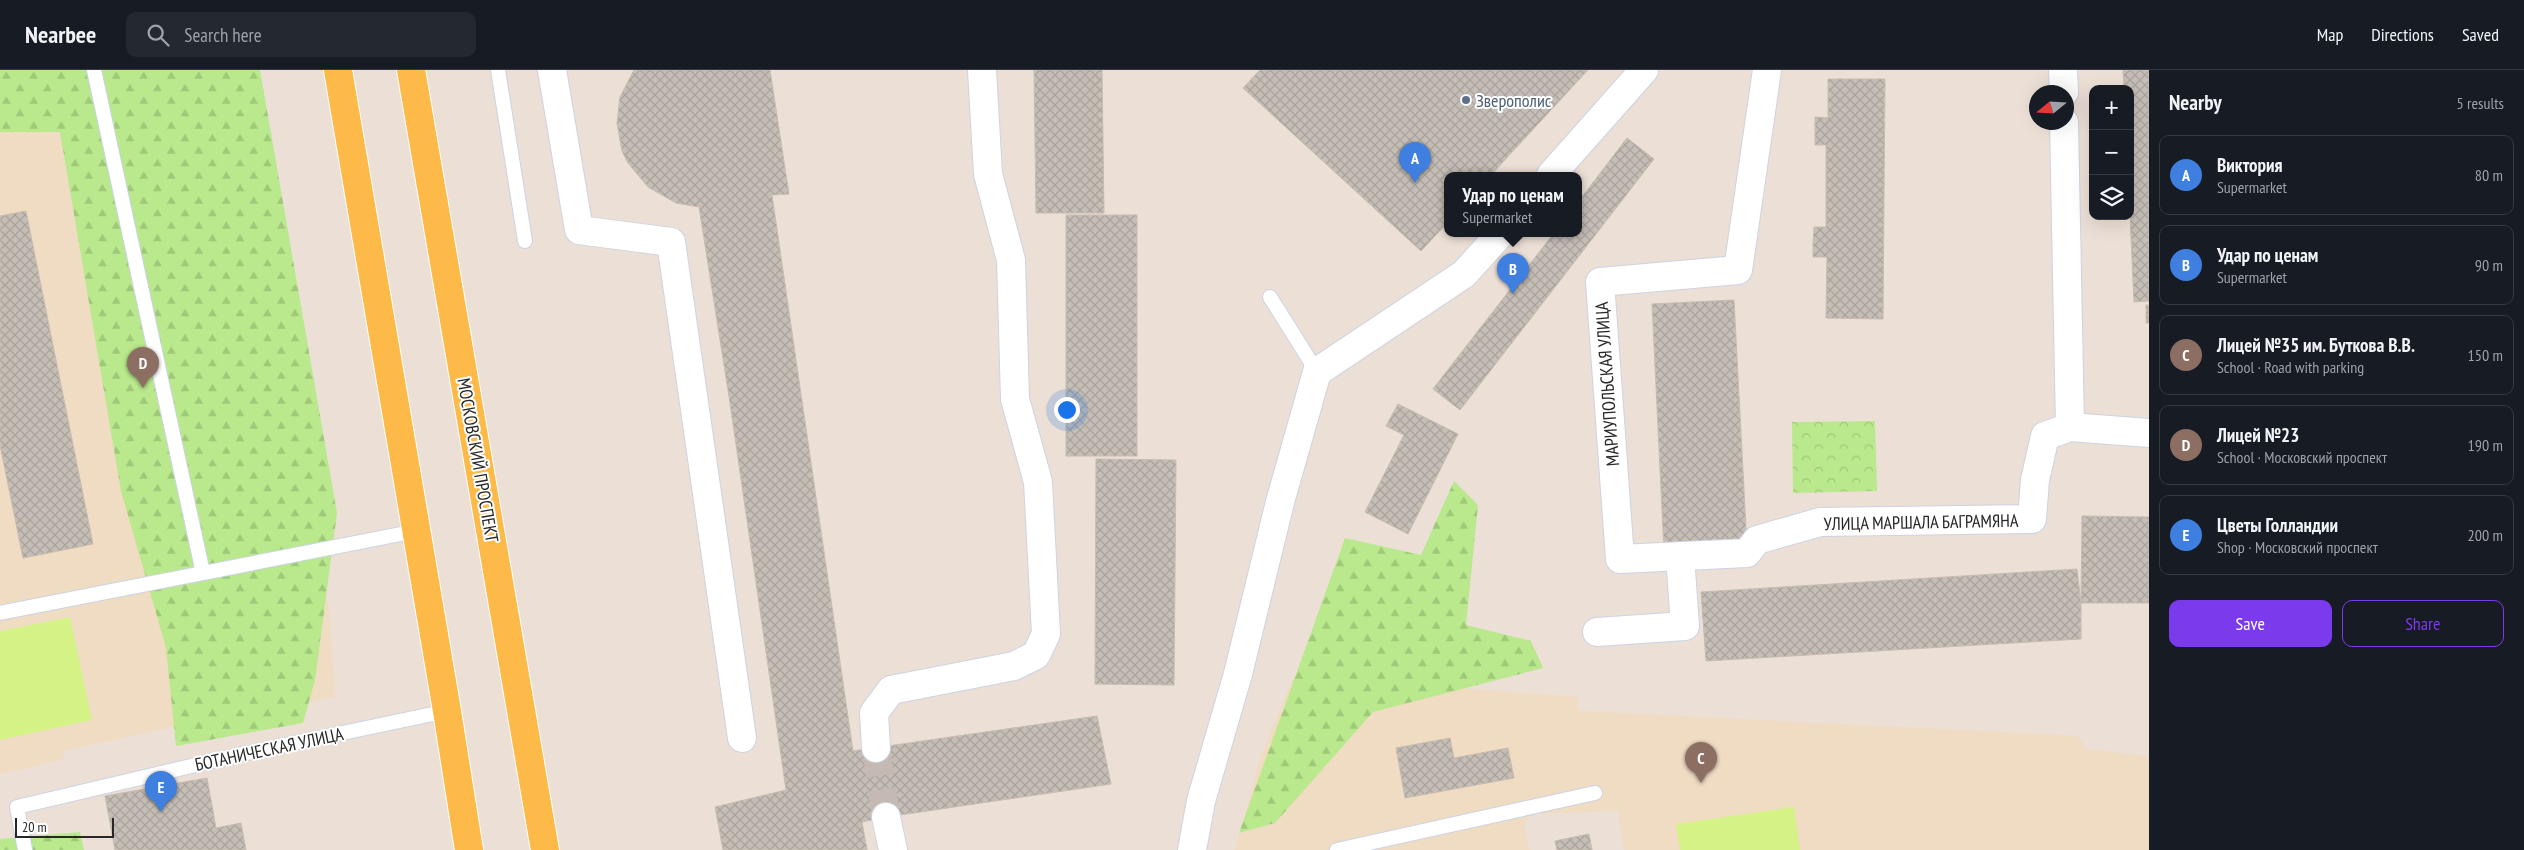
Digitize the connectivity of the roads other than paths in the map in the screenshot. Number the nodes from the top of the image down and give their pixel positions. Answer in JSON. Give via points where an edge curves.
{"nodes":[{"id":1,"x":94,"y":70,"type":"edge"},
{"id":2,"x":338,"y":70,"type":"edge"},
{"id":3,"x":411,"y":70,"type":"edge"},
{"id":4,"x":498,"y":70,"type":"edge"},
{"id":5,"x":552,"y":70,"type":"edge"},
{"id":6,"x":982,"y":70,"type":"edge"},
{"id":7,"x":1644,"y":70,"type":"edge"},
{"id":8,"x":1767,"y":70,"type":"edge"},
{"id":9,"x":2063,"y":70,"type":"edge"},
{"id":10,"x":2064,"y":85,"type":"edge"},
{"id":11,"x":2064,"y":130,"type":"edge"},
{"id":12,"x":1554,"y":172,"type":"edge"},
{"id":13,"x":1497,"y":237,"type":"edge"},
{"id":14,"x":525,"y":241,"type":"dead end"},
{"id":15,"x":1270,"y":297,"type":"dead end"},
{"id":16,"x":1317,"y":372,"type":"junction"},
{"id":17,"x":2070,"y":427,"type":"junction"},
{"id":18,"x":2149,"y":433,"type":"edge"},
{"id":19,"x":1618,"y":526,"type":"joint"},
{"id":20,"x":416,"y":531,"type":"junction"},
{"id":21,"x":1680,"y":556,"type":"junction"},
{"id":22,"x":203,"y":573,"type":"junction"},
{"id":23,"x":0,"y":613,"type":"edge"},
{"id":24,"x":1597,"y":632,"type":"dead end"},
{"id":25,"x":447,"y":711,"type":"junction"},
{"id":26,"x":742,"y":738,"type":"dead end"},
{"id":27,"x":876,"y":748,"type":"tunnel mouth"},
{"id":28,"x":1596,"y":793,"type":"dead end"},
{"id":29,"x":886,"y":816,"type":"tunnel mouth"},
{"id":30,"x":25,"y":850,"type":"edge"},
{"id":31,"x":469,"y":850,"type":"edge"},
{"id":32,"x":545,"y":850,"type":"edge"},
{"id":33,"x":893,"y":850,"type":"edge"},
{"id":34,"x":1192,"y":850,"type":"edge"},
{"id":35,"x":1337,"y":850,"type":"edge"}],
"edges":[{"from":1,"to":22,"type":"lane"},
{"from":2,"to":20,"type":"main road"},
{"from":3,"to":32,"type":"main road","name":"МОСКОВСКИЙ ПРОСПЕКТ"},
{"from":4,"to":14,"type":"lane"},
{"from":5,"to":26,"type":"street","via":[[579,230],[671,242]]},
{"from":6,"to":27,"type":"street","via":[[988,174],[1011,260],[1015,399],[1038,482],[1046,634],[1036,655],[1014,666],[891,690],[874,712]]},
{"from":7,"to":12,"type":"street"},
{"from":8,"to":19,"type":"street","name":"МАРИУПОЛЬСКАЯ УЛИЦА","via":[[1738,270],[1600,282]]},
{"from":9,"to":10,"type":"street"},
{"from":11,"to":17,"type":"street"},
{"from":13,"to":16,"type":"street","via":[[1464,274]]},
{"from":15,"to":16,"type":"lane"},
{"from":16,"to":34,"type":"street","via":[[1280,502],[1238,674],[1201,800]]},
{"from":17,"to":18,"type":"street"},
{"from":17,"to":21,"type":"street","name":"УЛИЦА МАРШАЛА БАГРАМЯНА","via":[[2045,436],[2035,480],[2032,519],[1820,522],[1756,540],[1747,553]]},
{"from":19,"to":21,"type":"street","name":"УЛИЦА МАРШАЛА БАГРАМЯНА","via":[[1620,559]]},
{"from":20,"to":22,"type":"lane"},
{"from":20,"to":25,"type":"main road"},
{"from":21,"to":24,"type":"street","via":[[1685,626]]},
{"from":22,"to":23,"type":"lane"},
{"from":25,"to":30,"type":"lane","name":"БОТАНИЧЕСКАЯ УЛИЦА","via":[[238,755],[17,808]]},
{"from":25,"to":31,"type":"main road"},
{"from":28,"to":35,"type":"lane"},
{"from":29,"to":33,"type":"street"}]}
